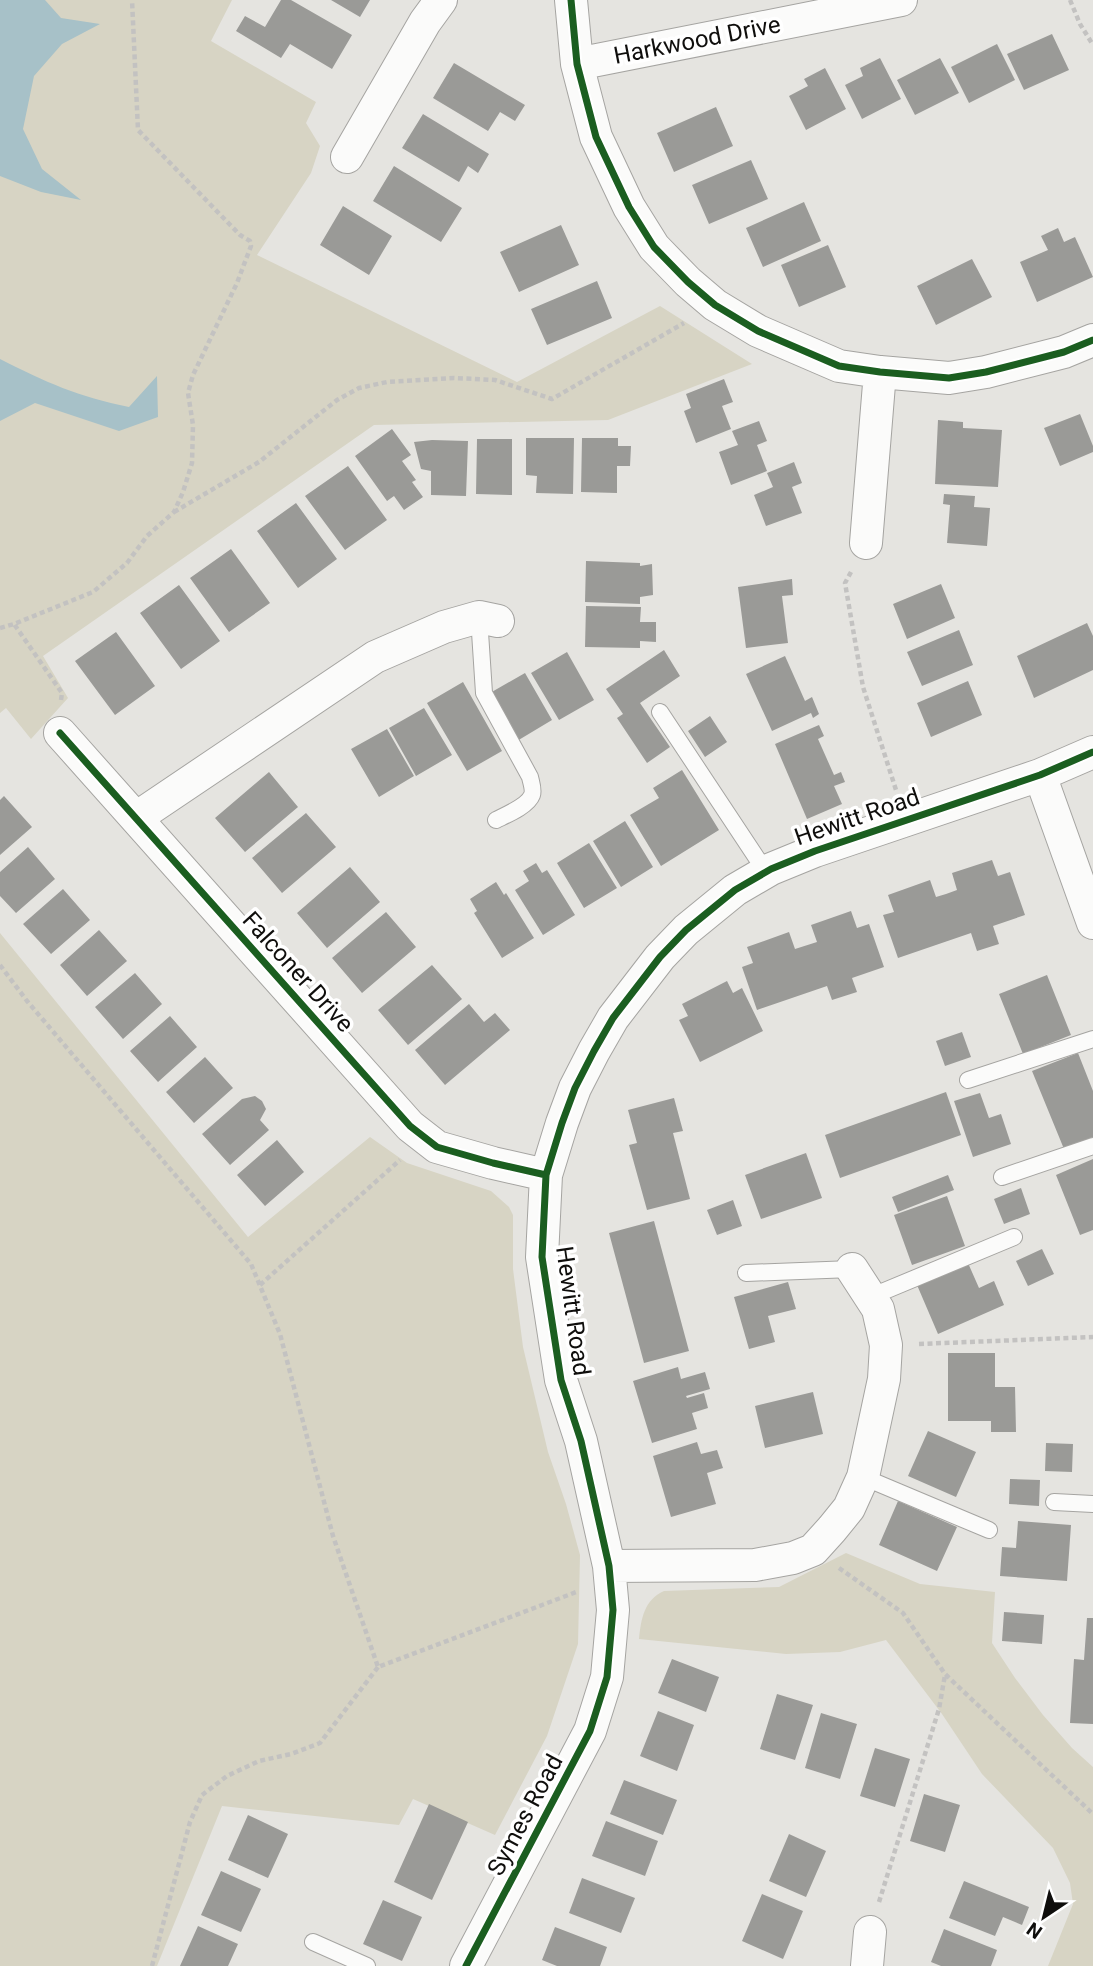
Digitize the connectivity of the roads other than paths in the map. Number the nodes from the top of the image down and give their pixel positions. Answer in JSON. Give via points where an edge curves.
{"nodes":[{"id":1,"x":441,"y":0,"type":"edge"},
{"id":2,"x":571,"y":0,"type":"edge"},
{"id":3,"x":901,"y":0,"type":"edge"},
{"id":4,"x":577,"y":64,"type":"junction"},
{"id":5,"x":347,"y":157,"type":"dead end"},
{"id":6,"x":1093,"y":340,"type":"edge"},
{"id":7,"x":880,"y":372,"type":"junction"},
{"id":8,"x":866,"y":543,"type":"road end"},
{"id":9,"x":488,"y":619,"type":"joint"},
{"id":10,"x":660,"y":712,"type":"dead end"},
{"id":11,"x":60,"y":733,"type":"road end"},
{"id":12,"x":1093,"y":752,"type":"edge"},
{"id":13,"x":1040,"y":775,"type":"junction"},
{"id":14,"x":136,"y":818,"type":"junction"},
{"id":15,"x":496,"y":820,"type":"dead end"},
{"id":16,"x":766,"y":872,"type":"junction"},
{"id":17,"x":1093,"y":923,"type":"edge"},
{"id":18,"x":1093,"y":1039,"type":"edge"},
{"id":19,"x":968,"y":1080,"type":"dead end"},
{"id":20,"x":1093,"y":1146,"type":"edge"},
{"id":21,"x":546,"y":1175,"type":"junction"},
{"id":22,"x":1002,"y":1177,"type":"dead end"},
{"id":23,"x":1014,"y":1237,"type":"dead end"},
{"id":24,"x":852,"y":1269,"type":"joint"},
{"id":25,"x":746,"y":1273,"type":"dead end"},
{"id":26,"x":870,"y":1297,"type":"junction"},
{"id":27,"x":863,"y":1476,"type":"junction"},
{"id":28,"x":1055,"y":1502,"type":"dead end"},
{"id":29,"x":1093,"y":1504,"type":"edge"},
{"id":30,"x":989,"y":1530,"type":"dead end"},
{"id":31,"x":609,"y":1573,"type":"junction"},
{"id":32,"x":607,"y":1677,"type":"joint"},
{"id":33,"x":870,"y":1932,"type":"road end"},
{"id":34,"x":313,"y":1941,"type":"dead end"},
{"id":35,"x":367,"y":1966,"type":"edge"},
{"id":36,"x":466,"y":1966,"type":"edge"},
{"id":37,"x":867,"y":1966,"type":"edge"}],
"edges":[{"from":1,"to":5,"type":"street"},
{"from":2,"to":4,"type":"street","name":"Harkwood Drive"},
{"from":3,"to":4,"type":"street","name":"Harkwood Drive"},
{"from":4,"to":7,"type":"street","name":"Harkwood Drive","via":[[596,137],[629,207],[654,247],[688,282],[758,331],[839,366]]},
{"from":6,"to":7,"type":"street","name":"Harkwood Drive","via":[[1064,352],[949,378]]},
{"from":7,"to":8,"type":"street"},
{"from":9,"to":14,"type":"street","via":[[444,627],[375,657]]},
{"from":9,"to":15,"type":"lane","via":[[484,693],[530,777],[532,789],[528,801]]},
{"from":10,"to":16,"type":"lane"},
{"from":11,"to":14,"type":"street","name":"Falconer Drive"},
{"from":12,"to":13,"type":"street","name":"Hewitt Road"},
{"from":13,"to":16,"type":"street","name":"Hewitt Road"},
{"from":13,"to":17,"type":"street"},
{"from":14,"to":21,"type":"street","name":"Falconer Drive","via":[[410,1126],[437,1147]]},
{"from":16,"to":21,"type":"street","name":"Hewitt Road","via":[[685,930],[632,992],[575,1088]]},
{"from":18,"to":19,"type":"lane"},
{"from":20,"to":22,"type":"lane"},
{"from":21,"to":31,"type":"street","name":"Hewitt Road","via":[[542,1257],[547,1303],[561,1380],[581,1441]]},
{"from":23,"to":26,"type":"lane"},
{"from":24,"to":25,"type":"lane"},
{"from":24,"to":26,"type":"street"},
{"from":26,"to":27,"type":"street","via":[[878,1309],[886,1345],[884,1379]]},
{"from":27,"to":30,"type":"lane"},
{"from":27,"to":31,"type":"street","via":[[849,1508],[813,1550],[793,1558],[755,1565]]},
{"from":28,"to":29,"type":"lane"},
{"from":31,"to":32,"type":"street","name":"Hewitt Road","via":[[613,1610]]},
{"from":32,"to":36,"type":"street","name":"Symes Road","via":[[590,1731]]},
{"from":33,"to":37,"type":"street"},
{"from":34,"to":35,"type":"lane"}]}
